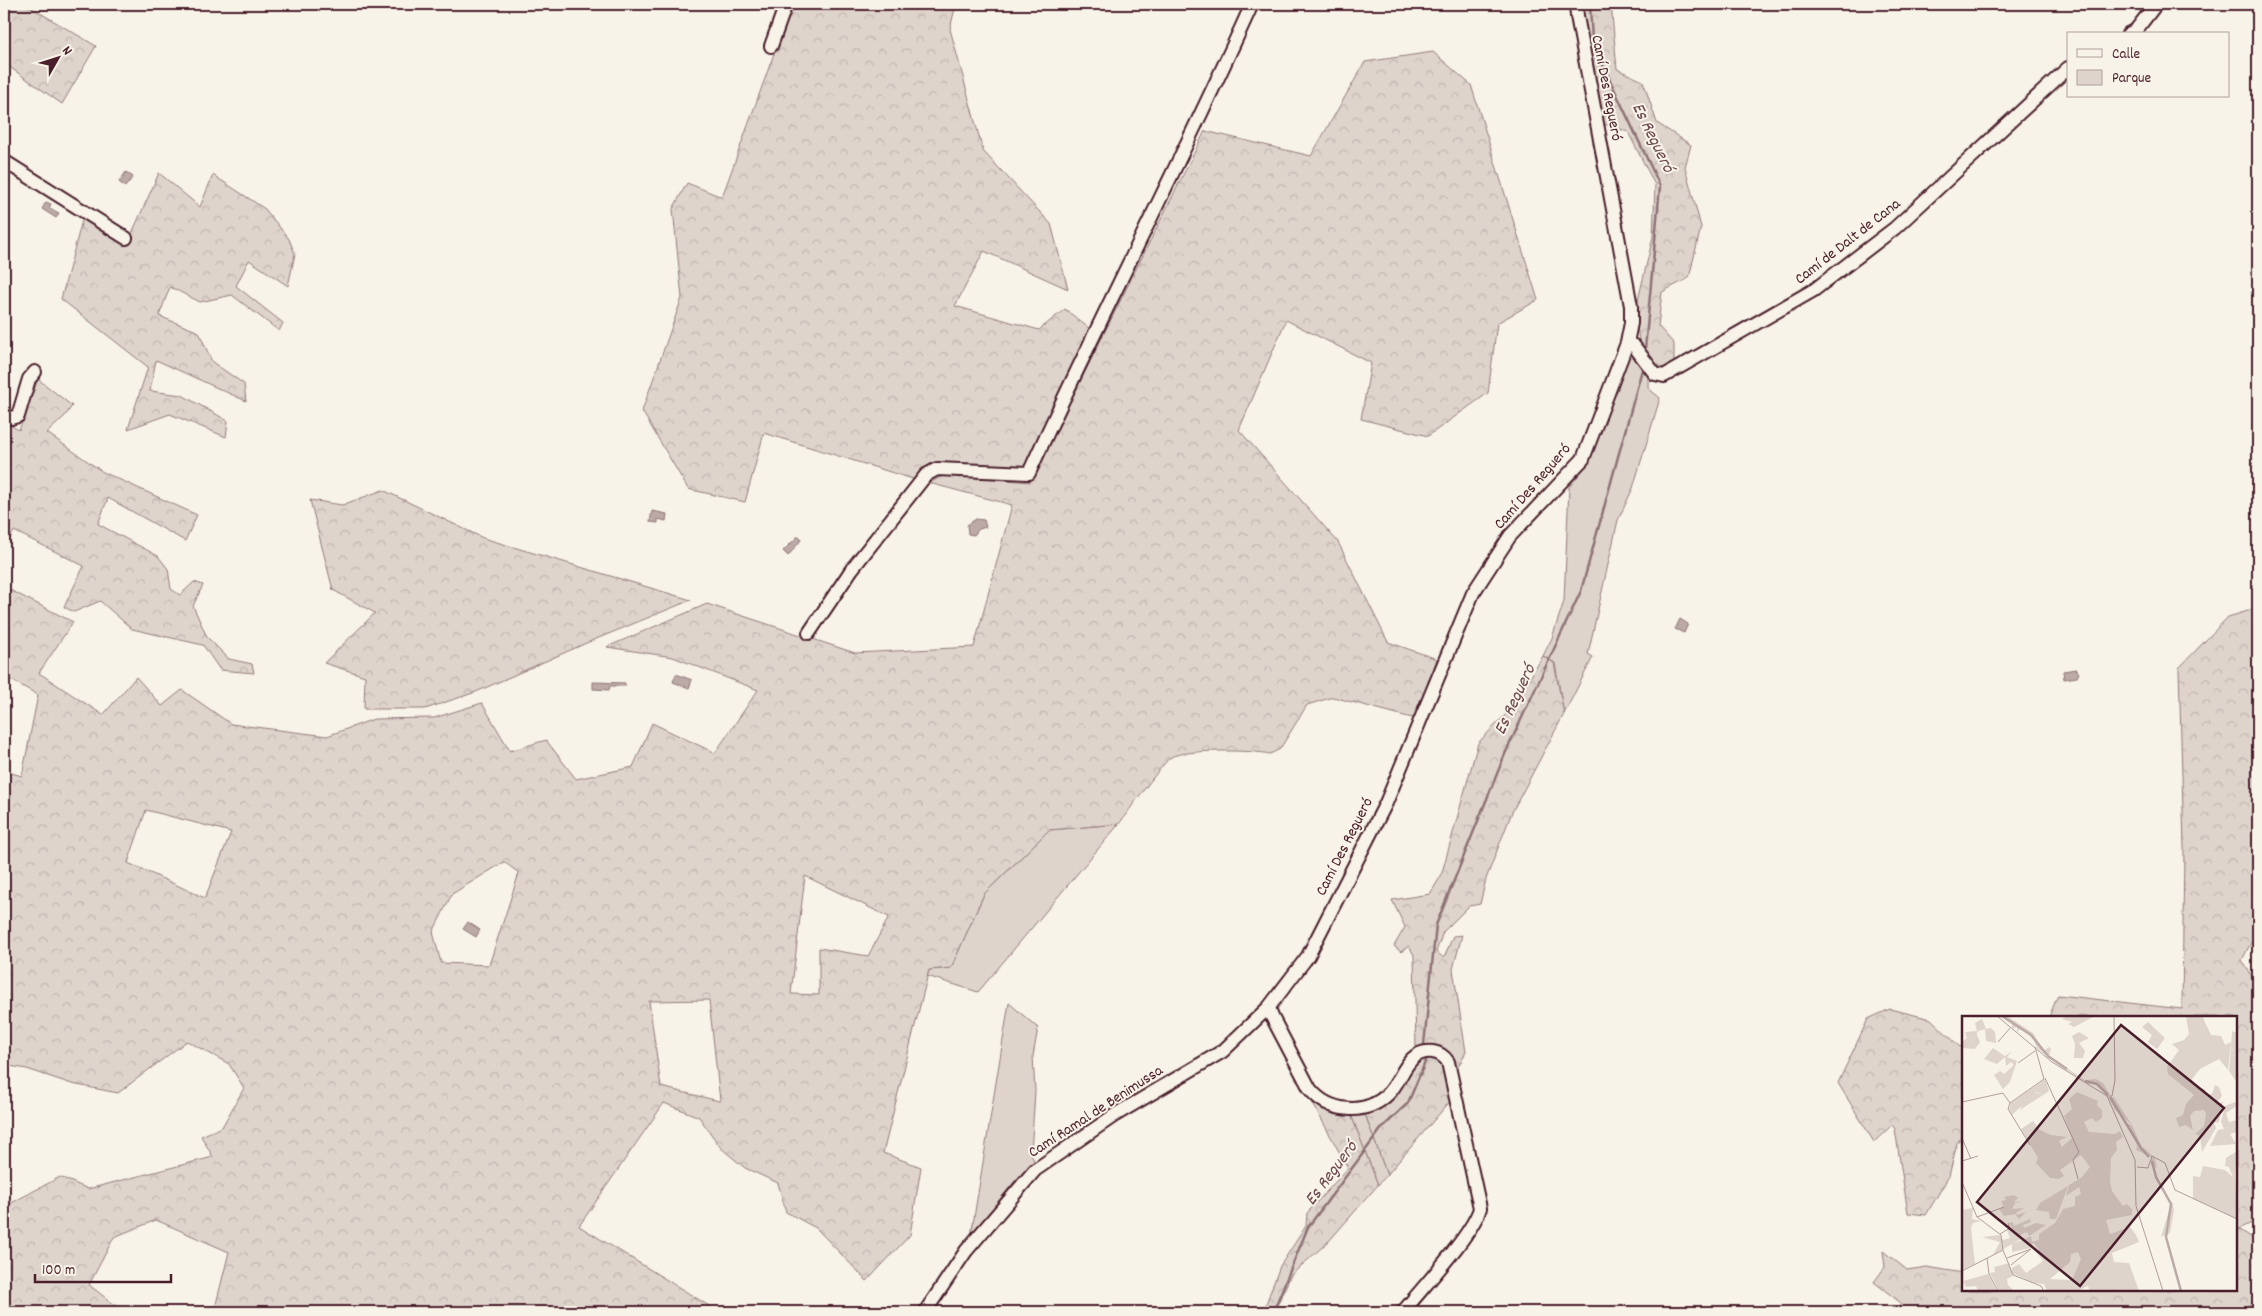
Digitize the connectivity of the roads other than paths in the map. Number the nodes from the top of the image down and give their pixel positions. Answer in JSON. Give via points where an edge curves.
{"nodes":[{"id":1,"x":786,"y":4,"type":"edge"},
{"id":2,"x":1252,"y":4,"type":"edge"},
{"id":3,"x":1576,"y":4,"type":"edge"},
{"id":4,"x":2156,"y":4,"type":"edge"},
{"id":5,"x":2132,"y":32,"type":"edge"},
{"id":6,"x":771,"y":46,"type":"dead end"},
{"id":7,"x":2067,"y":69,"type":"edge"},
{"id":8,"x":4,"y":161,"type":"edge"},
{"id":9,"x":126,"y":238,"type":"dead end"},
{"id":10,"x":1628,"y":343,"type":"junction"},
{"id":11,"x":35,"y":372,"type":"dead end"},
{"id":12,"x":4,"y":416,"type":"edge"},
{"id":13,"x":809,"y":633,"type":"dead end"},
{"id":14,"x":1270,"y":1007,"type":"junction"},
{"id":15,"x":925,"y":1312,"type":"edge"},
{"id":16,"x":1402,"y":1312,"type":"edge"}],
"edges":[{"from":1,"to":6,"type":"street"},
{"from":2,"to":13,"type":"street","via":[[1170,182],[1082,357],[1029,472],[937,469],[926,475],[852,569]]},
{"from":3,"to":10,"type":"street","name":"Camí Des Regueró","via":[[1631,306]]},
{"from":4,"to":5,"type":"street"},
{"from":7,"to":10,"type":"street","name":"Camí de Dalt de Cana","via":[[1895,228],[1805,297],[1664,376],[1655,374],[1634,346]]},
{"from":8,"to":9,"type":"street"},
{"from":10,"to":14,"type":"street","name":"Camí Des Regueró","via":[[1583,458],[1510,536],[1473,593],[1386,803],[1308,956]]},
{"from":11,"to":12,"type":"street","via":[[29,379],[18,416]]},
{"from":14,"to":15,"type":"street","name":"Camí Ramal de Benimussa","via":[[1223,1051],[1115,1115],[1035,1170],[966,1251]]},
{"from":14,"to":16,"type":"street","via":[[1310,1089],[1334,1107],[1355,1108],[1381,1100],[1391,1091],[1406,1064],[1421,1054],[1442,1055],[1448,1062],[1480,1208],[1465,1235]]}]}
